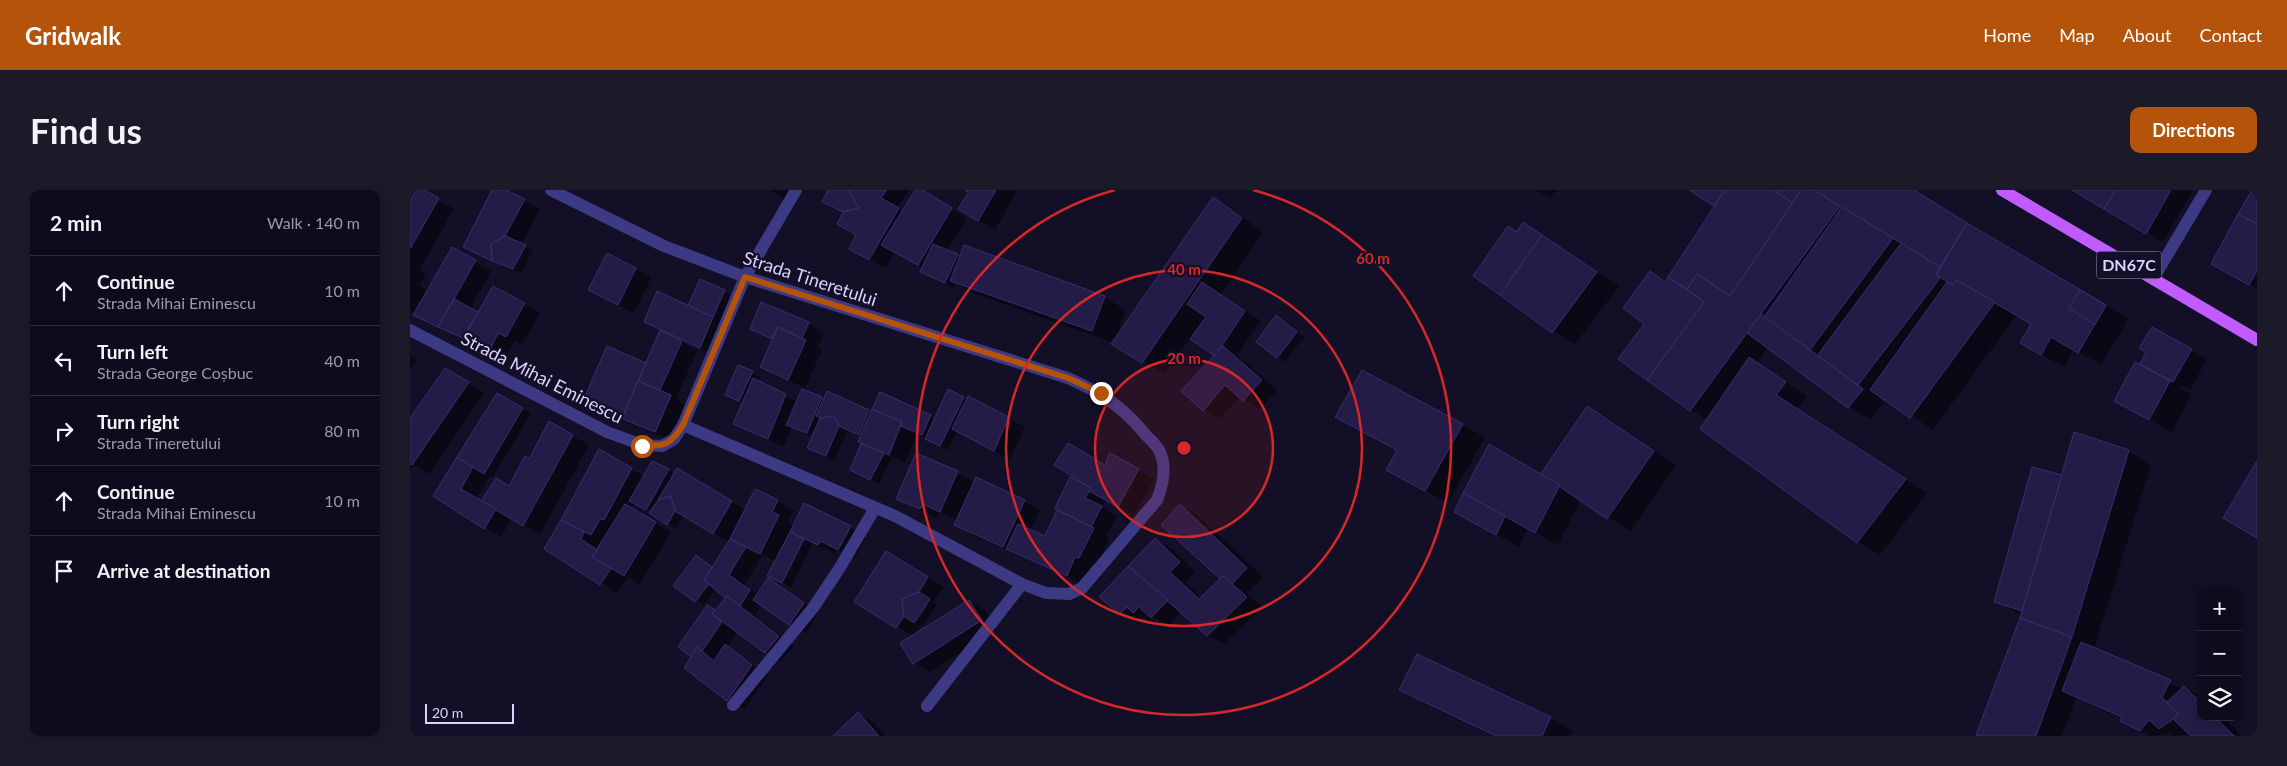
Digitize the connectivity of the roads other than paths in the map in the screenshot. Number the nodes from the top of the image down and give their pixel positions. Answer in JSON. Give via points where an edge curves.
{"nodes":[{"id":1,"x":551,"y":190,"type":"edge"},
{"id":2,"x":796,"y":190,"type":"edge"},
{"id":3,"x":2002,"y":190,"type":"edge"},
{"id":4,"x":2206,"y":190,"type":"edge"},
{"id":5,"x":745,"y":277,"type":"junction"},
{"id":6,"x":2153,"y":279,"type":"junction"},
{"id":7,"x":410,"y":330,"type":"edge"},
{"id":8,"x":2257,"y":340,"type":"edge"},
{"id":9,"x":683,"y":425,"type":"junction"},
{"id":10,"x":875,"y":508,"type":"junction"},
{"id":11,"x":1022,"y":584,"type":"junction"},
{"id":12,"x":733,"y":705,"type":"dead end"},
{"id":13,"x":926,"y":706,"type":"dead end"}],
"edges":[{"from":1,"to":5,"type":"street","name":"Strada Tineretului","via":[[664,246]]},
{"from":2,"to":5,"type":"street","name":"Strada Mihai Eminescu"},
{"from":3,"to":6,"type":"main road","number":"DN67C"},
{"from":4,"to":6,"type":"street"},
{"from":5,"to":9,"type":"street","name":"Strada Mihai Eminescu"},
{"from":5,"to":11,"type":"street","name":"Strada Tineretului","via":[[1068,378],[1101,393],[1130,416],[1159,451],[1164,468],[1163,485],[1156,500],[1082,588],[1069,594],[1046,593]]},
{"from":6,"to":8,"type":"main road","number":"DN67C"},
{"from":7,"to":9,"type":"street","name":"Strada Mihai Eminescu","via":[[607,432],[642,446],[662,446],[674,439]]},
{"from":9,"to":10,"type":"street"},
{"from":10,"to":11,"type":"street"},
{"from":10,"to":12,"type":"street","via":[[813,608]]},
{"from":11,"to":13,"type":"street"}]}
